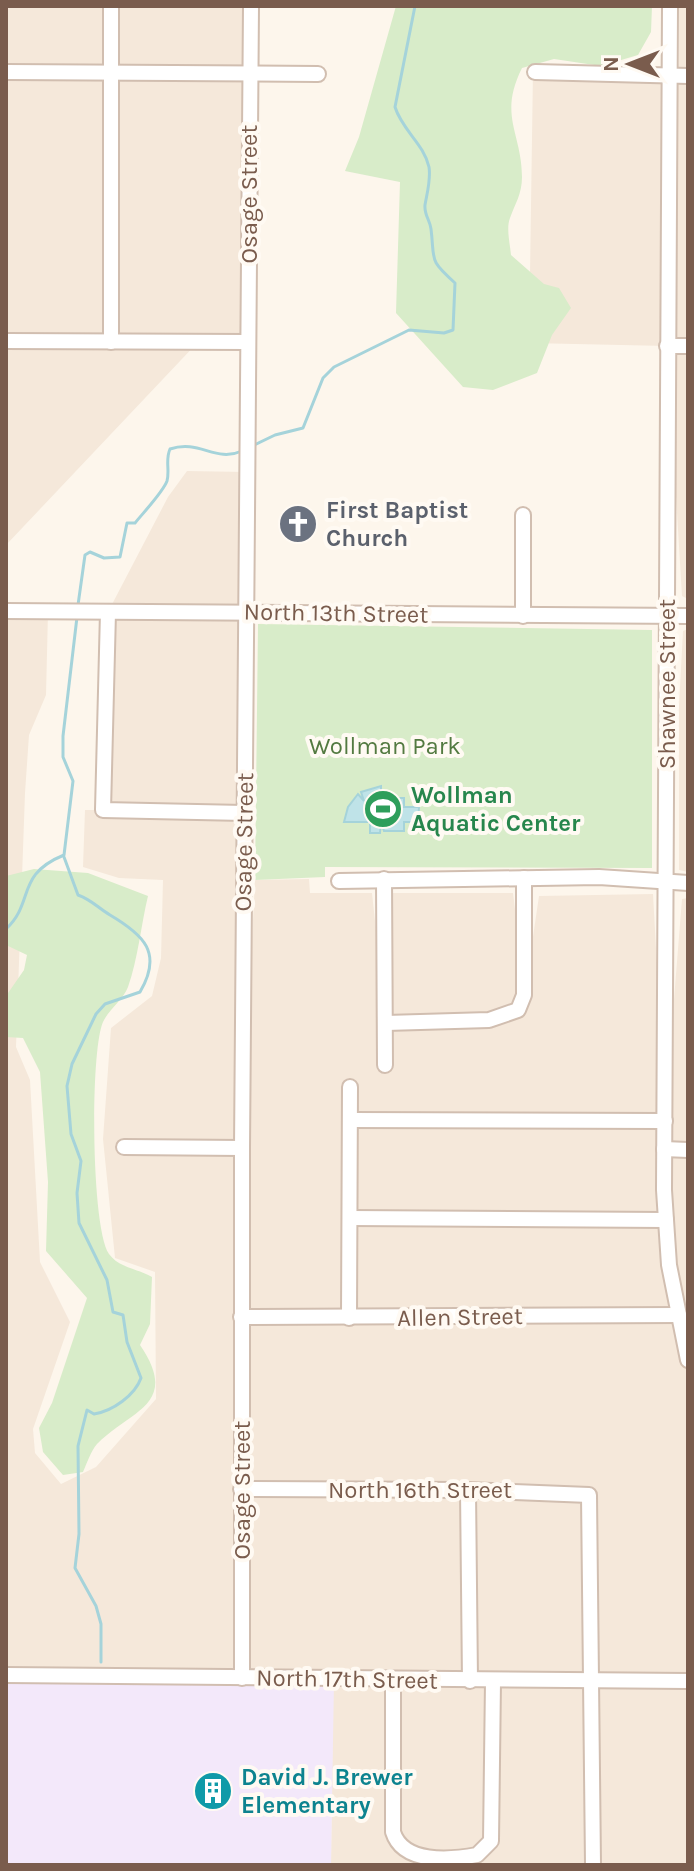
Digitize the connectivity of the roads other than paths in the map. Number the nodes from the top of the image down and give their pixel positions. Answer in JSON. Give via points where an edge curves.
{"nodes":[{"id":1,"x":111,"y":6,"type":"edge"},
{"id":2,"x":251,"y":6,"type":"edge"},
{"id":3,"x":670,"y":6,"type":"edge"},
{"id":4,"x":6,"y":72,"type":"edge"},
{"id":5,"x":111,"y":72,"type":"junction"},
{"id":6,"x":535,"y":72,"type":"dead end"},
{"id":7,"x":250,"y":73,"type":"junction"},
{"id":8,"x":318,"y":74,"type":"dead end"},
{"id":9,"x":669,"y":76,"type":"junction"},
{"id":10,"x":688,"y":76,"type":"edge"},
{"id":11,"x":6,"y":341,"type":"edge"},
{"id":12,"x":111,"y":342,"type":"junction"},
{"id":13,"x":248,"y":342,"type":"junction"},
{"id":14,"x":667,"y":346,"type":"junction"},
{"id":15,"x":688,"y":346,"type":"edge"},
{"id":16,"x":523,"y":515,"type":"dead end"},
{"id":17,"x":6,"y":611,"type":"edge"},
{"id":18,"x":100,"y":612,"type":"junction"},
{"id":19,"x":247,"y":612,"type":"junction"},
{"id":20,"x":523,"y":616,"type":"junction"},
{"id":21,"x":667,"y":616,"type":"junction"},
{"id":22,"x":688,"y":616,"type":"edge"},
{"id":23,"x":244,"y":813,"type":"junction"},
{"id":24,"x":524,"y":878,"type":"junction"},
{"id":25,"x":384,"y":879,"type":"junction"},
{"id":26,"x":339,"y":881,"type":"dead end"},
{"id":27,"x":665,"y":882,"type":"junction"},
{"id":28,"x":688,"y":883,"type":"edge"},
{"id":29,"x":386,"y":1023,"type":"junction"},
{"id":30,"x":385,"y":1065,"type":"dead end"},
{"id":31,"x":350,"y":1087,"type":"dead end"},
{"id":32,"x":351,"y":1120,"type":"junction"},
{"id":33,"x":665,"y":1121,"type":"junction"},
{"id":34,"x":124,"y":1147,"type":"dead end"},
{"id":35,"x":242,"y":1148,"type":"junction"},
{"id":36,"x":664,"y":1149,"type":"junction"},
{"id":37,"x":688,"y":1150,"type":"edge"},
{"id":38,"x":350,"y":1218,"type":"junction"},
{"id":39,"x":666,"y":1220,"type":"junction"},
{"id":40,"x":679,"y":1315,"type":"junction"},
{"id":41,"x":241,"y":1317,"type":"junction"},
{"id":42,"x":349,"y":1318,"type":"junction"},
{"id":43,"x":688,"y":1360,"type":"edge"},
{"id":44,"x":241,"y":1489,"type":"junction"},
{"id":45,"x":468,"y":1490,"type":"junction"},
{"id":46,"x":6,"y":1675,"type":"edge"},
{"id":47,"x":242,"y":1678,"type":"junction"},
{"id":48,"x":393,"y":1680,"type":"junction"},
{"id":49,"x":470,"y":1681,"type":"junction"},
{"id":50,"x":493,"y":1681,"type":"junction"},
{"id":51,"x":594,"y":1681,"type":"junction"},
{"id":52,"x":688,"y":1681,"type":"edge"},
{"id":53,"x":593,"y":1865,"type":"edge"}],
"edges":[{"from":1,"to":5,"type":"street"},
{"from":2,"to":7,"type":"street","name":"Osage Street"},
{"from":3,"to":9,"type":"street","name":"Shawnee Street"},
{"from":4,"to":5,"type":"street"},
{"from":5,"to":7,"type":"street"},
{"from":5,"to":12,"type":"street"},
{"from":6,"to":9,"type":"street"},
{"from":7,"to":8,"type":"street"},
{"from":7,"to":13,"type":"street","name":"Osage Street"},
{"from":9,"to":10,"type":"street"},
{"from":9,"to":14,"type":"street","name":"Shawnee Street"},
{"from":11,"to":12,"type":"street"},
{"from":12,"to":13,"type":"street"},
{"from":13,"to":19,"type":"street","name":"Osage Street"},
{"from":14,"to":15,"type":"street"},
{"from":14,"to":21,"type":"street","name":"Shawnee Street"},
{"from":16,"to":20,"type":"street"},
{"from":17,"to":18,"type":"street","name":"North 13th Street"},
{"from":18,"to":19,"type":"street","name":"North 13th Street"},
{"from":18,"to":23,"type":"street","via":[[103,810]]},
{"from":19,"to":20,"type":"street","name":"North 13th Street"},
{"from":19,"to":23,"type":"street","name":"Osage Street"},
{"from":20,"to":21,"type":"street","name":"North 13th Street"},
{"from":21,"to":22,"type":"street","name":"North 13th Street"},
{"from":21,"to":27,"type":"street","name":"Shawnee Street"},
{"from":23,"to":35,"type":"street","name":"Osage Street"},
{"from":24,"to":25,"type":"street"},
{"from":24,"to":27,"type":"street"},
{"from":24,"to":29,"type":"street","via":[[524,995],[518,1010],[489,1020]]},
{"from":25,"to":26,"type":"street"},
{"from":25,"to":29,"type":"street"},
{"from":27,"to":28,"type":"street"},
{"from":27,"to":33,"type":"street","name":"Shawnee Street"},
{"from":29,"to":30,"type":"street"},
{"from":31,"to":32,"type":"street"},
{"from":32,"to":33,"type":"street"},
{"from":32,"to":38,"type":"street"},
{"from":33,"to":36,"type":"street","name":"Shawnee Street"},
{"from":34,"to":35,"type":"street"},
{"from":35,"to":41,"type":"street","name":"Osage Street"},
{"from":36,"to":37,"type":"street"},
{"from":36,"to":39,"type":"street","name":"Shawnee Street"},
{"from":38,"to":39,"type":"street"},
{"from":38,"to":42,"type":"street"},
{"from":39,"to":40,"type":"street","name":"Shawnee Street"},
{"from":40,"to":42,"type":"street","name":"Allen Street"},
{"from":40,"to":43,"type":"street","name":"Shawnee Street"},
{"from":41,"to":42,"type":"street","name":"Allen Street"},
{"from":41,"to":44,"type":"street","name":"Osage Street"},
{"from":44,"to":45,"type":"street","name":"North 16th Street"},
{"from":44,"to":47,"type":"street","name":"Osage Street"},
{"from":45,"to":49,"type":"street"},
{"from":45,"to":51,"type":"street","name":"North 16th Street","via":[[589,1495]]},
{"from":46,"to":47,"type":"street","name":"North 17th Street"},
{"from":47,"to":48,"type":"street","name":"North 17th Street"},
{"from":48,"to":49,"type":"street","name":"North 17th Street"},
{"from":48,"to":50,"type":"street","via":[[393,1832],[409,1853],[429,1856],[477,1855],[491,1841]]},
{"from":49,"to":50,"type":"street","name":"North 17th Street"},
{"from":50,"to":51,"type":"street","name":"North 17th Street"},
{"from":51,"to":52,"type":"street","name":"North 17th Street"},
{"from":51,"to":53,"type":"street"}]}
